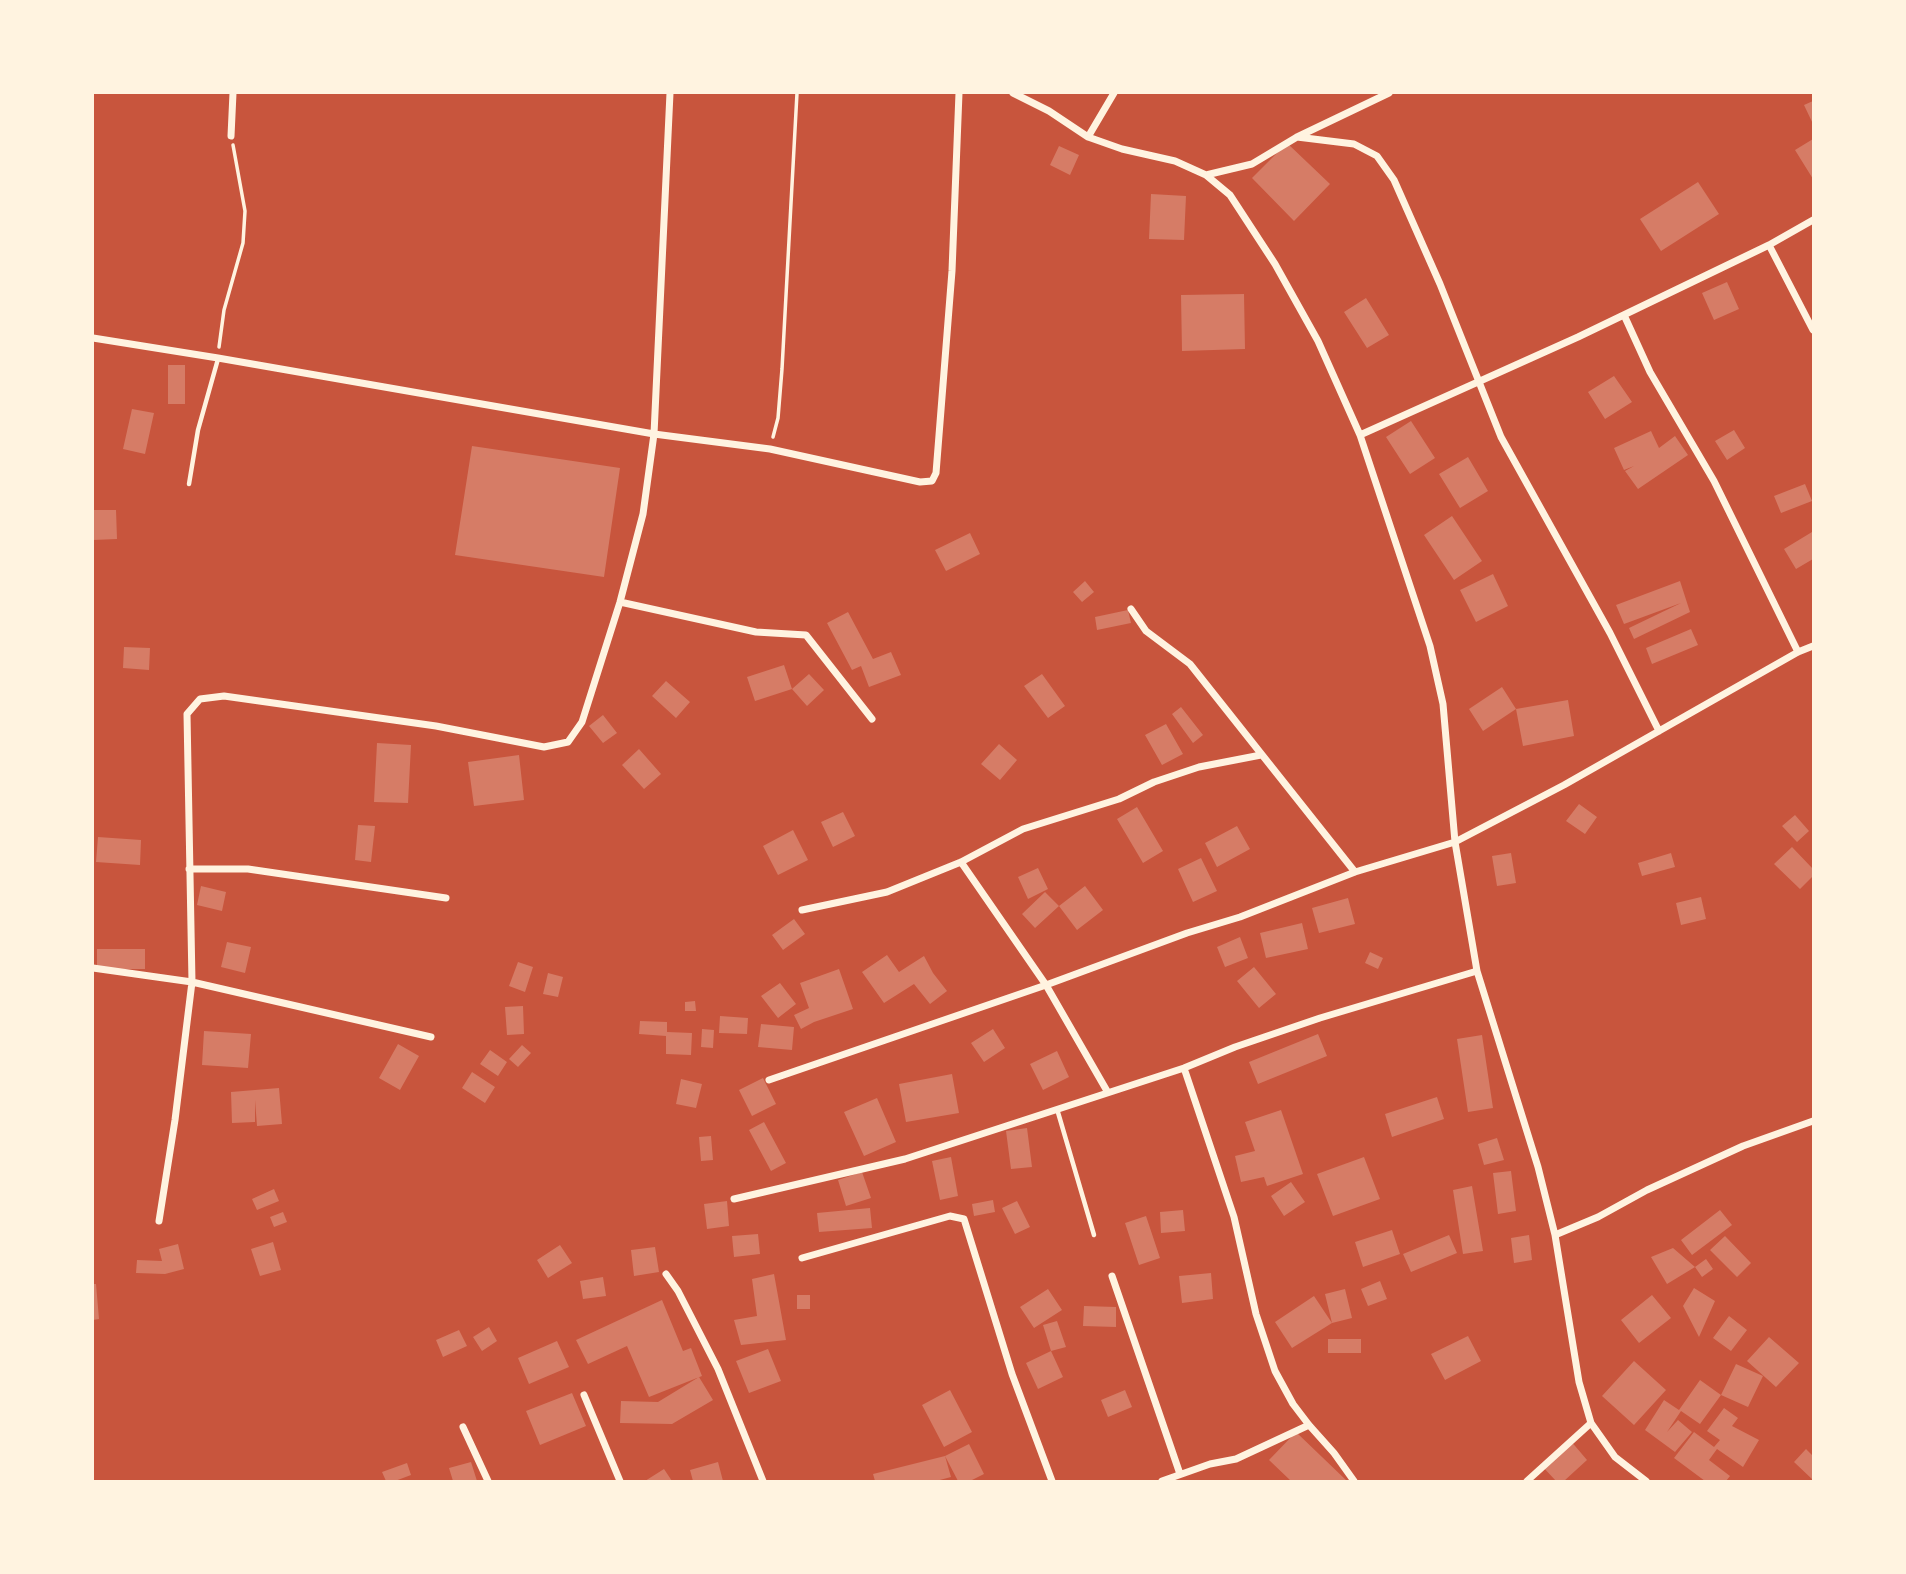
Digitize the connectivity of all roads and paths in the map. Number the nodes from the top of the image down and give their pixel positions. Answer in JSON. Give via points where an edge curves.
{"nodes":[{"id":1,"x":233,"y":93,"type":"edge"},
{"id":2,"x":670,"y":93,"type":"edge"},
{"id":3,"x":797,"y":93,"type":"edge"},
{"id":4,"x":959,"y":93,"type":"edge"},
{"id":5,"x":1013,"y":93,"type":"edge"},
{"id":6,"x":1114,"y":93,"type":"edge"},
{"id":7,"x":1389,"y":93,"type":"edge"},
{"id":8,"x":231,"y":136,"type":"joint"},
{"id":9,"x":1297,"y":136,"type":"junction"},
{"id":10,"x":1087,"y":137,"type":"junction"},
{"id":11,"x":1206,"y":175,"type":"junction"},
{"id":12,"x":1813,"y":220,"type":"edge"},
{"id":13,"x":1769,"y":245,"type":"junction"},
{"id":14,"x":1624,"y":315,"type":"junction"},
{"id":15,"x":1813,"y":330,"type":"edge"},
{"id":16,"x":93,"y":338,"type":"edge"},
{"id":17,"x":218,"y":358,"type":"junction"},
{"id":18,"x":1478,"y":383,"type":"junction"},
{"id":19,"x":654,"y":434,"type":"junction"},
{"id":20,"x":1360,"y":435,"type":"junction"},
{"id":21,"x":770,"y":449,"type":"junction"},
{"id":22,"x":189,"y":484,"type":"dead end"},
{"id":23,"x":620,"y":602,"type":"junction"},
{"id":24,"x":1131,"y":609,"type":"dead end"},
{"id":25,"x":1813,"y":646,"type":"edge"},
{"id":26,"x":1798,"y":652,"type":"junction"},
{"id":27,"x":872,"y":719,"type":"dead end"},
{"id":28,"x":1658,"y":731,"type":"junction"},
{"id":29,"x":1261,"y":755,"type":"junction"},
{"id":30,"x":1455,"y":842,"type":"junction"},
{"id":31,"x":961,"y":862,"type":"junction"},
{"id":32,"x":189,"y":869,"type":"junction"},
{"id":33,"x":1355,"y":872,"type":"junction"},
{"id":34,"x":446,"y":898,"type":"dead end"},
{"id":35,"x":802,"y":911,"type":"dead end"},
{"id":36,"x":93,"y":968,"type":"edge"},
{"id":37,"x":1477,"y":971,"type":"junction"},
{"id":38,"x":192,"y":982,"type":"junction"},
{"id":39,"x":1046,"y":985,"type":"junction"},
{"id":40,"x":431,"y":1037,"type":"dead end"},
{"id":41,"x":1184,"y":1068,"type":"junction"},
{"id":42,"x":769,"y":1080,"type":"dead end"},
{"id":43,"x":1107,"y":1091,"type":"junction"},
{"id":44,"x":1056,"y":1108,"type":"junction"},
{"id":45,"x":1813,"y":1121,"type":"edge"},
{"id":46,"x":734,"y":1199,"type":"dead end"},
{"id":47,"x":159,"y":1221,"type":"dead end"},
{"id":48,"x":1094,"y":1235,"type":"dead end"},
{"id":49,"x":1555,"y":1236,"type":"junction"},
{"id":50,"x":802,"y":1258,"type":"dead end"},
{"id":51,"x":666,"y":1274,"type":"dead end"},
{"id":52,"x":1112,"y":1276,"type":"dead end"},
{"id":53,"x":584,"y":1395,"type":"dead end"},
{"id":54,"x":1591,"y":1423,"type":"junction"},
{"id":55,"x":1308,"y":1425,"type":"junction"},
{"id":56,"x":463,"y":1427,"type":"dead end"},
{"id":57,"x":1180,"y":1474,"type":"junction"},
{"id":58,"x":488,"y":1481,"type":"edge"},
{"id":59,"x":620,"y":1481,"type":"edge"},
{"id":60,"x":763,"y":1481,"type":"edge"},
{"id":61,"x":1052,"y":1481,"type":"edge"},
{"id":62,"x":1161,"y":1481,"type":"edge"},
{"id":63,"x":1354,"y":1481,"type":"edge"},
{"id":64,"x":1527,"y":1481,"type":"edge"},
{"id":65,"x":1646,"y":1481,"type":"edge"}],
"edges":[{"from":1,"to":8,"type":"street"},
{"from":2,"to":19,"type":"street"},
{"from":3,"to":21,"type":"path","via":[[781,381]]},
{"from":4,"to":21,"type":"street","via":[[952,271],[936,474],[932,481],[920,482]]},
{"from":5,"to":10,"type":"street"},
{"from":6,"to":10,"type":"street"},
{"from":7,"to":9,"type":"street"},
{"from":8,"to":17,"type":"path","via":[[245,211],[243,243],[224,310]]},
{"from":9,"to":11,"type":"street","via":[[1252,164]]},
{"from":9,"to":18,"type":"street","via":[[1354,144],[1377,156],[1394,180]]},
{"from":10,"to":11,"type":"street","via":[[1175,161]]},
{"from":11,"to":20,"type":"street","via":[[1230,195],[1275,264],[1318,341]]},
{"from":12,"to":13,"type":"street"},
{"from":13,"to":14,"type":"street"},
{"from":13,"to":15,"type":"street"},
{"from":14,"to":18,"type":"street"},
{"from":14,"to":26,"type":"street","via":[[1650,372],[1714,481]]},
{"from":16,"to":17,"type":"street"},
{"from":17,"to":19,"type":"street"},
{"from":17,"to":22,"type":"lane"},
{"from":18,"to":20,"type":"street"},
{"from":18,"to":28,"type":"street"},
{"from":19,"to":21,"type":"street"},
{"from":19,"to":23,"type":"street","via":[[643,514]]},
{"from":20,"to":30,"type":"street","via":[[1430,646],[1443,704]]},
{"from":23,"to":27,"type":"street","via":[[756,632],[806,635]]},
{"from":23,"to":32,"type":"street","via":[[582,722],[568,742],[544,747],[423,724],[224,696],[200,698],[187,714]]},
{"from":24,"to":29,"type":"street","via":[[1146,631],[1190,664]]},
{"from":25,"to":26,"type":"street"},
{"from":26,"to":28,"type":"street"},
{"from":28,"to":30,"type":"street"},
{"from":29,"to":31,"type":"street","via":[[1199,766],[1154,782],[1119,799],[1023,829]]},
{"from":29,"to":33,"type":"street"},
{"from":30,"to":33,"type":"street"},
{"from":30,"to":37,"type":"street"},
{"from":31,"to":35,"type":"street","via":[[887,892]]},
{"from":31,"to":39,"type":"street"},
{"from":32,"to":34,"type":"street","via":[[248,869]]},
{"from":32,"to":38,"type":"street"},
{"from":33,"to":39,"type":"street"},
{"from":36,"to":38,"type":"street"},
{"from":37,"to":41,"type":"street","via":[[1320,1018]]},
{"from":37,"to":49,"type":"street"},
{"from":38,"to":40,"type":"street"},
{"from":38,"to":47,"type":"street"},
{"from":39,"to":42,"type":"street"},
{"from":39,"to":43,"type":"street"},
{"from":41,"to":43,"type":"street"},
{"from":41,"to":55,"type":"street","via":[[1234,1217],[1256,1314],[1275,1371]]},
{"from":43,"to":44,"type":"street"},
{"from":44,"to":46,"type":"street","via":[[905,1159]]},
{"from":44,"to":48,"type":"lane"},
{"from":45,"to":49,"type":"street","via":[[1743,1146]]},
{"from":49,"to":54,"type":"street","via":[[1579,1382]]},
{"from":50,"to":61,"type":"street","via":[[929,1221],[950,1216],[964,1219]]},
{"from":51,"to":60,"type":"street","via":[[718,1369]]},
{"from":52,"to":57,"type":"street"},
{"from":53,"to":59,"type":"street"},
{"from":54,"to":64,"type":"street"},
{"from":54,"to":65,"type":"street","via":[[1615,1457]]},
{"from":55,"to":57,"type":"street","via":[[1236,1459]]},
{"from":55,"to":63,"type":"street"},
{"from":56,"to":58,"type":"street"},
{"from":57,"to":62,"type":"street"}]}
